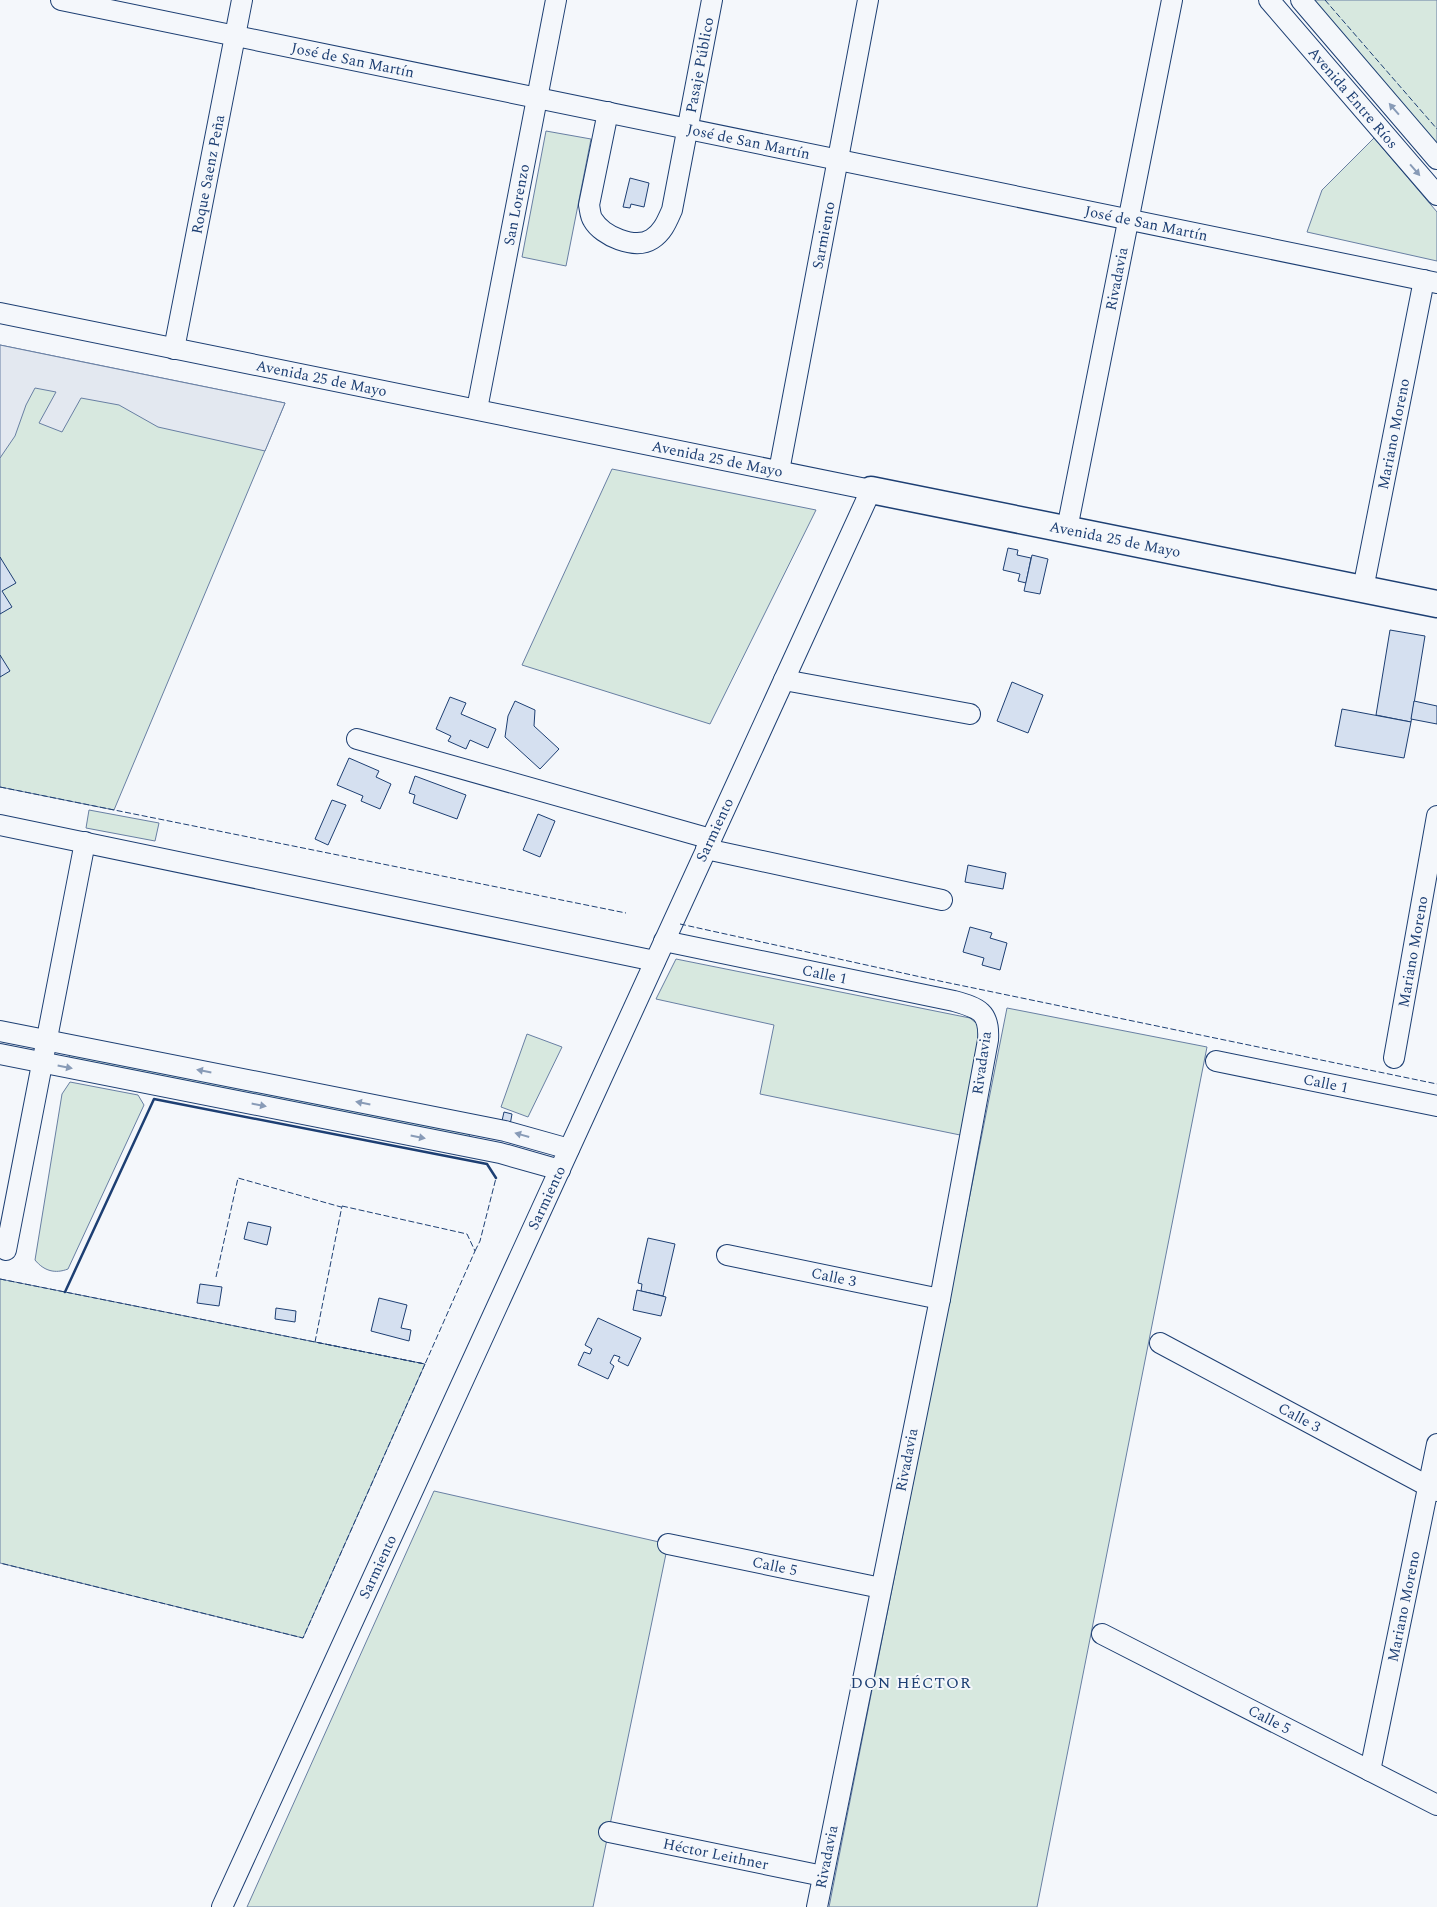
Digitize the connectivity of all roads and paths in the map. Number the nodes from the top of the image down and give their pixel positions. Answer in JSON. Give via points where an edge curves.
{"nodes":[{"id":1,"x":61,"y":0,"type":"edge"},
{"id":2,"x":242,"y":0,"type":"edge"},
{"id":3,"x":556,"y":0,"type":"edge"},
{"id":4,"x":712,"y":0,"type":"edge"},
{"id":5,"x":868,"y":0,"type":"edge"},
{"id":6,"x":1172,"y":0,"type":"edge"},
{"id":7,"x":1270,"y":0,"type":"edge"},
{"id":8,"x":1301,"y":0,"type":"edge"},
{"id":9,"x":235,"y":36,"type":"junction"},
{"id":10,"x":537,"y":98,"type":"junction"},
{"id":11,"x":608,"y":112,"type":"junction"},
{"id":12,"x":687,"y":129,"type":"junction"},
{"id":13,"x":1437,"y":159,"type":"edge"},
{"id":14,"x":837,"y":160,"type":"junction"},
{"id":15,"x":1437,"y":195,"type":"edge"},
{"id":16,"x":1128,"y":220,"type":"junction"},
{"id":17,"x":1431,"y":282,"type":"edge"},
{"id":18,"x":0,"y":313,"type":"edge"},
{"id":19,"x":174,"y":348,"type":"junction"},
{"id":20,"x":477,"y":410,"type":"junction"},
{"id":21,"x":779,"y":471,"type":"junction"},
{"id":22,"x":871,"y":490,"type":"junction"},
{"id":23,"x":1067,"y":529,"type":"junction"},
{"id":24,"x":1363,"y":589,"type":"junction"},
{"id":25,"x":1437,"y":604,"type":"edge"},
{"id":26,"x":784,"y":680,"type":"junction"},
{"id":27,"x":970,"y":714,"type":"dead end"},
{"id":28,"x":358,"y":739,"type":"dead end"},
{"id":29,"x":1437,"y":816,"type":"edge"},
{"id":30,"x":0,"y":825,"type":"edge"},
{"id":31,"x":85,"y":842,"type":"junction"},
{"id":32,"x":709,"y":844,"type":"junction"},
{"id":33,"x":942,"y":900,"type":"dead end"},
{"id":34,"x":664,"y":941,"type":"junction"},
{"id":35,"x":655,"y":961,"type":"junction"},
{"id":36,"x":983,"y":1014,"type":"joint"},
{"id":37,"x":0,"y":1032,"type":"edge"},
{"id":38,"x":46,"y":1041,"type":"junction"},
{"id":39,"x":0,"y":1054,"type":"edge"},
{"id":40,"x":1394,"y":1058,"type":"dead end"},
{"id":41,"x":1216,"y":1061,"type":"dead end"},
{"id":42,"x":42,"y":1062,"type":"junction"},
{"id":43,"x":1437,"y":1106,"type":"edge"},
{"id":44,"x":490,"y":1128,"type":"junction"},
{"id":45,"x":569,"y":1149,"type":"junction"},
{"id":46,"x":485,"y":1150,"type":"junction"},
{"id":47,"x":560,"y":1170,"type":"junction"},
{"id":48,"x":6,"y":1250,"type":"dead end"},
{"id":49,"x":727,"y":1255,"type":"dead end"},
{"id":50,"x":940,"y":1299,"type":"junction"},
{"id":51,"x":1160,"y":1343,"type":"dead end"},
{"id":52,"x":1437,"y":1444,"type":"edge"},
{"id":53,"x":1433,"y":1489,"type":"edge"},
{"id":54,"x":668,"y":1544,"type":"dead end"},
{"id":55,"x":881,"y":1588,"type":"junction"},
{"id":56,"x":1102,"y":1634,"type":"dead end"},
{"id":57,"x":1370,"y":1771,"type":"junction"},
{"id":58,"x":1437,"y":1805,"type":"edge"},
{"id":59,"x":609,"y":1832,"type":"dead end"},
{"id":60,"x":823,"y":1876,"type":"junction"},
{"id":61,"x":222,"y":1907,"type":"edge"},
{"id":62,"x":817,"y":1907,"type":"edge"}],
"edges":[{"from":1,"to":9,"type":"street","name":"José de San Martín"},
{"from":2,"to":9,"type":"street","name":"Roque Saenz Peña"},
{"from":3,"to":10,"type":"street","name":"San Lorenzo"},
{"from":4,"to":12,"type":"street","name":"Pasaje Público"},
{"from":5,"to":14,"type":"street","name":"Sarmiento"},
{"from":6,"to":16,"type":"street","name":"Rivadavia"},
{"from":7,"to":15,"type":"street","name":"Avenida Entre Ríos","one_way":true},
{"from":13,"to":8,"type":"street","name":"Avenida Entre Ríos","one_way":true},
{"from":9,"to":10,"type":"street","name":"José de San Martín"},
{"from":9,"to":19,"type":"street","name":"Roque Saenz Peña"},
{"from":10,"to":11,"type":"street","name":"José de San Martín"},
{"from":10,"to":20,"type":"street","name":"San Lorenzo"},
{"from":11,"to":12,"type":"street","name":"José de San Martín"},
{"from":11,"to":12,"type":"street","name":"Pasaje Público","via":[[589,205],[592,219],[602,231],[617,239],[651,240],[664,227],[672,210]]},
{"from":12,"to":14,"type":"street","name":"José de San Martín"},
{"from":14,"to":16,"type":"street","name":"José de San Martín"},
{"from":14,"to":21,"type":"street","name":"Sarmiento"},
{"from":16,"to":17,"type":"street","name":"José de San Martín"},
{"from":16,"to":23,"type":"street","name":"Rivadavia"},
{"from":17,"to":24,"type":"street","name":"Mariano Moreno"},
{"from":18,"to":19,"type":"street","name":"Avenida 25 de Mayo"},
{"from":19,"to":20,"type":"street","name":"Avenida 25 de Mayo"},
{"from":20,"to":21,"type":"street","name":"Avenida 25 de Mayo"},
{"from":21,"to":22,"type":"street","name":"Avenida 25 de Mayo"},
{"from":22,"to":23,"type":"main road","name":"Avenida 25 de Mayo"},
{"from":22,"to":26,"type":"street","name":"Sarmiento"},
{"from":23,"to":24,"type":"main road","name":"Avenida 25 de Mayo"},
{"from":24,"to":25,"type":"main road","name":"Avenida 25 de Mayo"},
{"from":26,"to":27,"type":"street"},
{"from":26,"to":32,"type":"street","name":"Sarmiento"},
{"from":28,"to":32,"type":"street"},
{"from":29,"to":40,"type":"street","name":"Mariano Moreno"},
{"from":30,"to":31,"type":"street"},
{"from":31,"to":35,"type":"street"},
{"from":31,"to":38,"type":"street"},
{"from":32,"to":33,"type":"street"},
{"from":32,"to":34,"type":"street","name":"Sarmiento"},
{"from":34,"to":35,"type":"street","name":"Sarmiento"},
{"from":34,"to":36,"type":"street","name":"Calle 1","via":[[954,1001]]},
{"from":35,"to":45,"type":"street","name":"Sarmiento"},
{"from":36,"to":50,"type":"street","name":"Rivadavia","via":[[989,1025],[988,1040]]},
{"from":37,"to":38,"type":"street"},
{"from":38,"to":42,"type":"street"},
{"from":44,"to":38,"type":"street","one_way":true},
{"from":39,"to":42,"type":"street"},
{"from":41,"to":43,"type":"street","name":"Calle 1"},
{"from":42,"to":46,"type":"street","one_way":true},
{"from":42,"to":48,"type":"street"},
{"from":45,"to":44,"type":"street","one_way":true},
{"from":44,"to":46,"type":"street"},
{"from":45,"to":47,"type":"street","name":"Sarmiento"},
{"from":46,"to":47,"type":"street"},
{"from":47,"to":61,"type":"street","name":"Sarmiento"},
{"from":49,"to":50,"type":"street","name":"Calle 3"},
{"from":50,"to":55,"type":"street","name":"Rivadavia"},
{"from":51,"to":53,"type":"street","name":"Calle 3"},
{"from":52,"to":53,"type":"street","name":"Mariano Moreno"},
{"from":53,"to":57,"type":"street","name":"Mariano Moreno"},
{"from":54,"to":55,"type":"street","name":"Calle 5"},
{"from":55,"to":60,"type":"street","name":"Rivadavia"},
{"from":56,"to":57,"type":"street","name":"Calle 5"},
{"from":57,"to":58,"type":"street","name":"Calle 5"},
{"from":59,"to":60,"type":"street","name":"Héctor Leithner"},
{"from":60,"to":62,"type":"street","name":"Rivadavia"}]}
